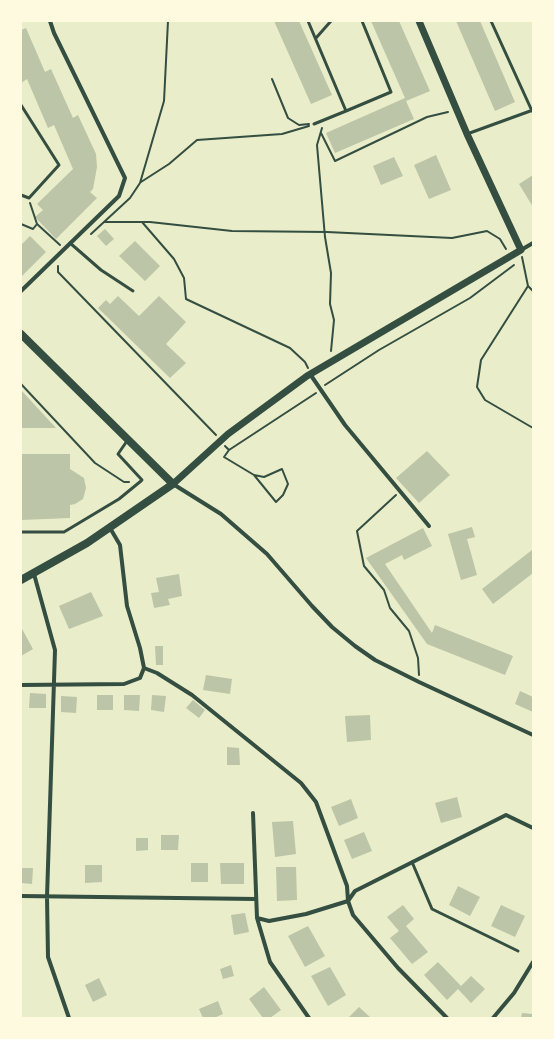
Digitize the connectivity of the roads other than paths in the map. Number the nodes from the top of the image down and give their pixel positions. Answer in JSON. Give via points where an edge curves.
{"nodes":[{"id":1,"x":50,"y":21,"type":"edge"},
{"id":2,"x":308,"y":21,"type":"edge"},
{"id":3,"x":331,"y":21,"type":"edge"},
{"id":4,"x":362,"y":21,"type":"edge"},
{"id":5,"x":418,"y":21,"type":"edge"},
{"id":6,"x":491,"y":21,"type":"edge"},
{"id":7,"x":316,"y":38,"type":"junction"},
{"id":8,"x":21,"y":104,"type":"edge"},
{"id":9,"x":532,"y":110,"type":"edge"},
{"id":10,"x":346,"y":111,"type":"junction"},
{"id":11,"x":314,"y":124,"type":"road end"},
{"id":12,"x":467,"y":134,"type":"junction"},
{"id":13,"x":21,"y":195,"type":"edge"},
{"id":14,"x":70,"y":243,"type":"junction"},
{"id":15,"x":533,"y":243,"type":"edge"},
{"id":16,"x":521,"y":250,"type":"junction"},
{"id":17,"x":21,"y":291,"type":"edge"},
{"id":18,"x":133,"y":291,"type":"dead end"},
{"id":19,"x":21,"y":334,"type":"edge"},
{"id":20,"x":310,"y":374,"type":"junction"},
{"id":21,"x":128,"y":440,"type":"junction"},
{"id":22,"x":173,"y":484,"type":"junction"},
{"id":23,"x":429,"y":526,"type":"dead end"},
{"id":24,"x":110,"y":528,"type":"junction"},
{"id":25,"x":21,"y":532,"type":"edge"},
{"id":26,"x":34,"y":574,"type":"junction"},
{"id":27,"x":21,"y":580,"type":"edge"},
{"id":28,"x":144,"y":668,"type":"junction"},
{"id":29,"x":54,"y":684,"type":"junction"},
{"id":30,"x":21,"y":685,"type":"edge"},
{"id":31,"x":533,"y":735,"type":"edge"},
{"id":32,"x":253,"y":813,"type":"dead end"},
{"id":33,"x":533,"y":828,"type":"edge"},
{"id":34,"x":412,"y":862,"type":"junction"},
{"id":35,"x":21,"y":896,"type":"edge"},
{"id":36,"x":47,"y":897,"type":"junction"},
{"id":37,"x":256,"y":899,"type":"junction"},
{"id":38,"x":348,"y":901,"type":"junction"},
{"id":39,"x":257,"y":918,"type":"junction"},
{"id":40,"x":518,"y":950,"type":"dead end"},
{"id":41,"x":533,"y":962,"type":"edge"},
{"id":42,"x":69,"y":1018,"type":"edge"},
{"id":43,"x":309,"y":1018,"type":"edge"},
{"id":44,"x":447,"y":1018,"type":"edge"},
{"id":45,"x":493,"y":1018,"type":"edge"}],
"edges":[{"from":1,"to":14,"type":"street","via":[[125,178],[119,196]]},
{"from":2,"to":7,"type":"lane"},
{"from":3,"to":7,"type":"lane"},
{"from":4,"to":10,"type":"lane","via":[[391,92]]},
{"from":5,"to":12,"type":"street"},
{"from":6,"to":9,"type":"lane"},
{"from":7,"to":10,"type":"lane"},
{"from":8,"to":13,"type":"lane","via":[[59,165],[29,198]]},
{"from":9,"to":12,"type":"lane"},
{"from":10,"to":11,"type":"lane"},
{"from":12,"to":16,"type":"street"},
{"from":14,"to":17,"type":"street"},
{"from":14,"to":18,"type":"lane","via":[[101,270]]},
{"from":15,"to":16,"type":"street"},
{"from":16,"to":20,"type":"street"},
{"from":19,"to":21,"type":"main road"},
{"from":20,"to":22,"type":"street","via":[[221,441]]},
{"from":20,"to":23,"type":"street","via":[[345,426]]},
{"from":21,"to":22,"type":"main road"},
{"from":21,"to":25,"type":"lane","via":[[118,454],[141,481],[119,499],[64,532]]},
{"from":22,"to":24,"type":"main road"},
{"from":22,"to":31,"type":"street","via":[[221,514],[267,554],[322,616],[355,646],[375,660]]},
{"from":24,"to":26,"type":"main road"},
{"from":24,"to":28,"type":"street","via":[[120,545],[127,606]]},
{"from":26,"to":27,"type":"main road"},
{"from":26,"to":29,"type":"street","via":[[55,650]]},
{"from":28,"to":29,"type":"street","via":[[140,678],[124,684]]},
{"from":28,"to":38,"type":"street","via":[[157,673],[192,695],[301,783],[316,802],[347,886]]},
{"from":29,"to":30,"type":"street"},
{"from":29,"to":36,"type":"street"},
{"from":32,"to":37,"type":"street"},
{"from":33,"to":34,"type":"street","via":[[506,815]]},
{"from":34,"to":38,"type":"street","via":[[355,891]]},
{"from":34,"to":40,"type":"lane","via":[[432,909]]},
{"from":35,"to":36,"type":"street"},
{"from":36,"to":37,"type":"street"},
{"from":36,"to":42,"type":"street","via":[[48,957]]},
{"from":37,"to":39,"type":"street"},
{"from":38,"to":39,"type":"street","via":[[269,922]]},
{"from":38,"to":44,"type":"street","via":[[353,915],[398,968]]},
{"from":39,"to":43,"type":"street","via":[[270,962]]},
{"from":41,"to":45,"type":"street","via":[[514,993]]}]}
